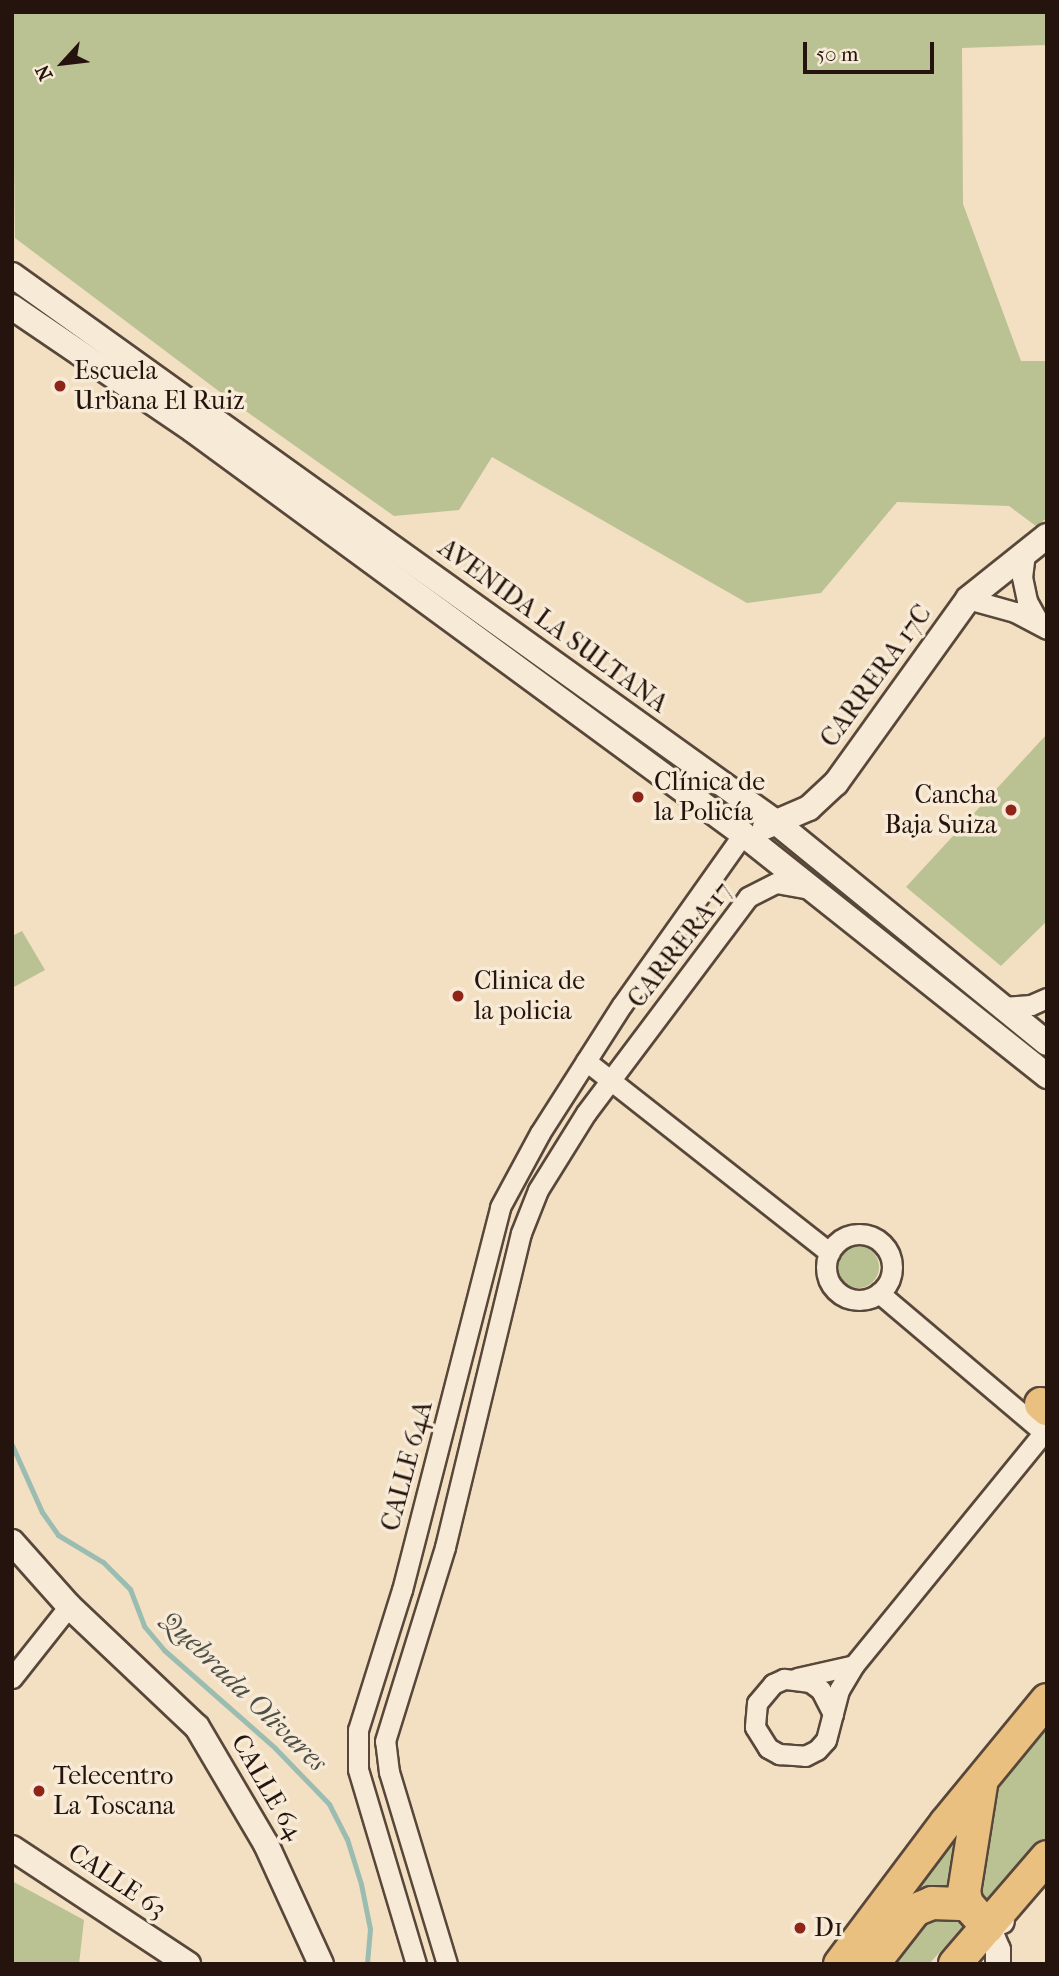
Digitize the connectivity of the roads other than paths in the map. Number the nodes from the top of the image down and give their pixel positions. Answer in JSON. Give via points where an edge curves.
{"nodes":[{"id":1,"x":14,"y":274,"type":"edge"},
{"id":2,"x":12,"y":307,"type":"edge"},
{"id":3,"x":62,"y":310,"type":"junction"},
{"id":4,"x":47,"y":331,"type":"junction"},
{"id":5,"x":1047,"y":536,"type":"edge"},
{"id":6,"x":1025,"y":553,"type":"junction"},
{"id":7,"x":968,"y":599,"type":"junction"},
{"id":8,"x":1043,"y":626,"type":"edge"},
{"id":9,"x":777,"y":823,"type":"junction"},
{"id":10,"x":743,"y":834,"type":"junction"},
{"id":11,"x":813,"y":890,"type":"junction"},
{"id":12,"x":1047,"y":998,"type":"edge"},
{"id":13,"x":622,"y":1005,"type":"joint"},
{"id":14,"x":1003,"y":1007,"type":"junction"},
{"id":15,"x":1047,"y":1043,"type":"edge"},
{"id":16,"x":590,"y":1054,"type":"junction"},
{"id":17,"x":1047,"y":1076,"type":"edge"},
{"id":18,"x":610,"y":1079,"type":"junction"},
{"id":19,"x":830,"y":1252,"type":"junction"},
{"id":20,"x":879,"y":1293,"type":"junction"},
{"id":21,"x":973,"y":1372,"type":"junction"},
{"id":22,"x":1045,"y":1417,"type":"edge"},
{"id":23,"x":12,"y":1542,"type":"edge"},
{"id":24,"x":69,"y":1606,"type":"junction"},
{"id":25,"x":854,"y":1665,"type":"junction"},
{"id":26,"x":12,"y":1678,"type":"edge"},
{"id":27,"x":797,"y":1678,"type":"junction"},
{"id":28,"x":1047,"y":1700,"type":"edge"},
{"id":29,"x":833,"y":1714,"type":"junction"},
{"id":30,"x":982,"y":1780,"type":"junction"},
{"id":31,"x":12,"y":1848,"type":"edge"},
{"id":32,"x":1047,"y":1857,"type":"edge"},
{"id":33,"x":1047,"y":1872,"type":"edge"},
{"id":34,"x":989,"y":1915,"type":"junction"},
{"id":35,"x":188,"y":1964,"type":"edge"},
{"id":36,"x":321,"y":1964,"type":"edge"},
{"id":37,"x":416,"y":1964,"type":"edge"},
{"id":38,"x":447,"y":1964,"type":"edge"},
{"id":39,"x":841,"y":1964,"type":"edge"},
{"id":40,"x":873,"y":1964,"type":"edge"},
{"id":41,"x":955,"y":1964,"type":"edge"},
{"id":42,"x":998,"y":1964,"type":"edge"},
{"id":43,"x":1006,"y":1964,"type":"edge"}],
"edges":[{"from":1,"to":3,"type":"street","name":"AVENIDA LA SULTANA"},
{"from":2,"to":4,"type":"street"},
{"from":3,"to":4,"type":"street"},
{"from":3,"to":9,"type":"street","name":"AVENIDA LA SULTANA"},
{"from":4,"to":10,"type":"street","via":[[194,430]]},
{"from":5,"to":6,"type":"street","name":"CARRERA 17C"},
{"from":6,"to":7,"type":"street","name":"CARRERA 17C"},
{"from":6,"to":8,"type":"street","via":[[1024,589]]},
{"from":7,"to":8,"type":"street"},
{"from":7,"to":9,"type":"street","name":"CARRERA 17C","via":[[836,783],[809,808]]},
{"from":9,"to":10,"type":"street","name":"CARRERA 17C"},
{"from":9,"to":14,"type":"street","name":"AVENIDA LA SULTANA"},
{"from":10,"to":11,"type":"street"},
{"from":10,"to":13,"type":"street","name":"CARRERA 17"},
{"from":11,"to":17,"type":"street"},
{"from":11,"to":18,"type":"street","name":"CARRERA 17","via":[[776,883],[747,897]]},
{"from":12,"to":14,"type":"street"},
{"from":13,"to":16,"type":"street","name":"CALLE 64A"},
{"from":14,"to":15,"type":"street","name":"AVENIDA LA SULTANA"},
{"from":16,"to":18,"type":"street"},
{"from":16,"to":37,"type":"street","name":"CALLE 64A","via":[[500,1207],[402,1590],[358,1730],[358,1769]]},
{"from":18,"to":19,"type":"street"},
{"from":18,"to":38,"type":"street","via":[[550,1169],[521,1233],[445,1547],[385,1741],[389,1772]]},
{"from":19,"to":20,"type":"street","via":[[827,1277],[838,1292],[854,1300]]},
{"from":19,"to":20,"type":"street","via":[[855,1234],[881,1244],[891,1268]]},
{"from":20,"to":21,"type":"street"},
{"from":21,"to":22,"type":"street"},
{"from":21,"to":22,"type":"street"},
{"from":22,"to":25,"type":"street"},
{"from":23,"to":24,"type":"street","name":"CALLE 64"},
{"from":24,"to":26,"type":"street"},
{"from":24,"to":36,"type":"street","name":"CALLE 64","via":[[197,1727],[266,1844]]},
{"from":25,"to":27,"type":"street"},
{"from":25,"to":29,"type":"street","via":[[839,1690]]},
{"from":27,"to":29,"type":"street","via":[[821,1690]]},
{"from":27,"to":29,"type":"street","via":[[773,1684],[757,1703],[755,1727],[768,1748],[791,1757],[817,1750],[826,1740]]},
{"from":28,"to":30,"type":"main road"},
{"from":30,"to":34,"type":"main road","via":[[967,1853]]},
{"from":30,"to":39,"type":"main road"},
{"from":31,"to":35,"type":"street","name":"CALLE 63"},
{"from":32,"to":34,"type":"main road"},
{"from":33,"to":34,"type":"street"},
{"from":34,"to":40,"type":"main road","via":[[932,1903],[915,1910]]},
{"from":34,"to":41,"type":"main road"},
{"from":34,"to":42,"type":"street"},
{"from":34,"to":43,"type":"street"}]}
